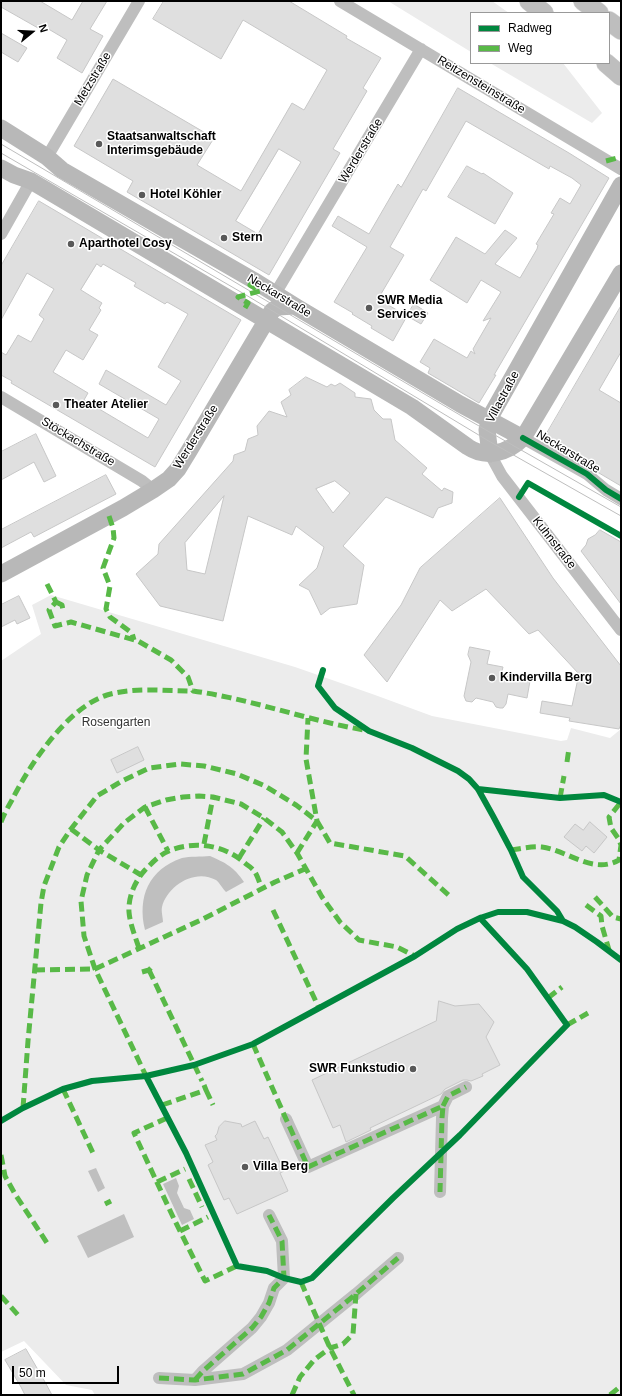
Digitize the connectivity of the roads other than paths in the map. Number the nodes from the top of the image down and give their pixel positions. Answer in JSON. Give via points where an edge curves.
{"nodes":[{"id":1,"x":139,"y":1,"type":"edge"},
{"id":2,"x":340,"y":1,"type":"edge"},
{"id":3,"x":529,"y":1,"type":"edge"},
{"id":4,"x":583,"y":1,"type":"edge"},
{"id":5,"x":543,"y":12,"type":"edge"},
{"id":6,"x":597,"y":12,"type":"edge"},
{"id":7,"x":610,"y":22,"type":"edge"},
{"id":8,"x":621,"y":30,"type":"edge"},
{"id":9,"x":421,"y":49,"type":"junction"},
{"id":10,"x":607,"y":64,"type":"edge"},
{"id":11,"x":621,"y":76,"type":"edge"},
{"id":12,"x":1,"y":128,"type":"edge"},
{"id":13,"x":47,"y":157,"type":"junction"},
{"id":14,"x":1,"y":168,"type":"edge"},
{"id":15,"x":621,"y":169,"type":"edge"},
{"id":16,"x":31,"y":181,"type":"junction"},
{"id":17,"x":621,"y":185,"type":"edge"},
{"id":18,"x":1,"y":234,"type":"edge"},
{"id":19,"x":621,"y":272,"type":"edge"},
{"id":20,"x":275,"y":294,"type":"junction"},
{"id":21,"x":295,"y":306,"type":"junction"},
{"id":22,"x":266,"y":321,"type":"junction"},
{"id":23,"x":1,"y":396,"type":"edge"},
{"id":24,"x":489,"y":419,"type":"junction"},
{"id":25,"x":523,"y":438,"type":"junction"},
{"id":26,"x":490,"y":454,"type":"junction"},
{"id":27,"x":153,"y":490,"type":"junction"},
{"id":28,"x":621,"y":499,"type":"edge"},
{"id":29,"x":1,"y":574,"type":"edge"},
{"id":30,"x":621,"y":630,"type":"edge"},
{"id":31,"x":466,"y":1087,"type":"dead end"},
{"id":32,"x":443,"y":1106,"type":"junction"},
{"id":33,"x":286,"y":1118,"type":"dead end"},
{"id":34,"x":440,"y":1192,"type":"dead end"},
{"id":35,"x":269,"y":1215,"type":"dead end"},
{"id":36,"x":398,"y":1258,"type":"dead end"},
{"id":37,"x":159,"y":1378,"type":"dead end"},
{"id":38,"x":195,"y":1380,"type":"junction"}],
"edges":[{"from":1,"to":13,"type":"street","name":"Metzstraße"},
{"from":2,"to":9,"type":"street","name":"Reitzensteinstraße"},
{"from":3,"to":5,"type":"main road"},
{"from":4,"to":6,"type":"main road"},
{"from":7,"to":8,"type":"main road"},
{"from":9,"to":15,"type":"street","name":"Reitzensteinstraße"},
{"from":9,"to":20,"type":"street","name":"Werderstraße"},
{"from":10,"to":11,"type":"main road"},
{"from":12,"to":13,"type":"street","name":"Neckarstraße"},
{"from":13,"to":20,"type":"street","name":"Neckarstraße","via":[[62,170]]},
{"from":14,"to":16,"type":"street"},
{"from":16,"to":18,"type":"street"},
{"from":16,"to":22,"type":"street"},
{"from":17,"to":24,"type":"street","name":"Villastraße"},
{"from":19,"to":25,"type":"street"},
{"from":20,"to":21,"type":"street","name":"Neckarstraße"},
{"from":21,"to":22,"type":"street","name":"Werderstraße","via":[[278,307]]},
{"from":21,"to":24,"type":"street","name":"Neckarstraße"},
{"from":22,"to":26,"type":"street","via":[[412,406],[472,450]]},
{"from":22,"to":27,"type":"street","name":"Werderstraße","via":[[178,470]]},
{"from":23,"to":27,"type":"street","name":"Stöckachstraße"},
{"from":24,"to":25,"type":"street","name":"Neckarstraße"},
{"from":24,"to":26,"type":"street","name":"Villastraße","via":[[487,430]]},
{"from":25,"to":26,"type":"street","via":[[506,450]]},
{"from":25,"to":28,"type":"street","name":"Neckarstraße","via":[[587,474]]},
{"from":26,"to":30,"type":"street","name":"Kuhnstraße","via":[[502,476]]},
{"from":27,"to":29,"type":"street","name":"Werderstraße"},
{"from":31,"to":32,"type":"street","via":[[448,1096]]},
{"from":32,"to":33,"type":"street","via":[[308,1167]]},
{"from":32,"to":34,"type":"street"},
{"from":35,"to":38,"type":"street","via":[[282,1241],[284,1278],[274,1288],[269,1303],[252,1328]]},
{"from":36,"to":38,"type":"street","via":[[287,1350],[243,1374]]},
{"from":37,"to":38,"type":"street"}]}
